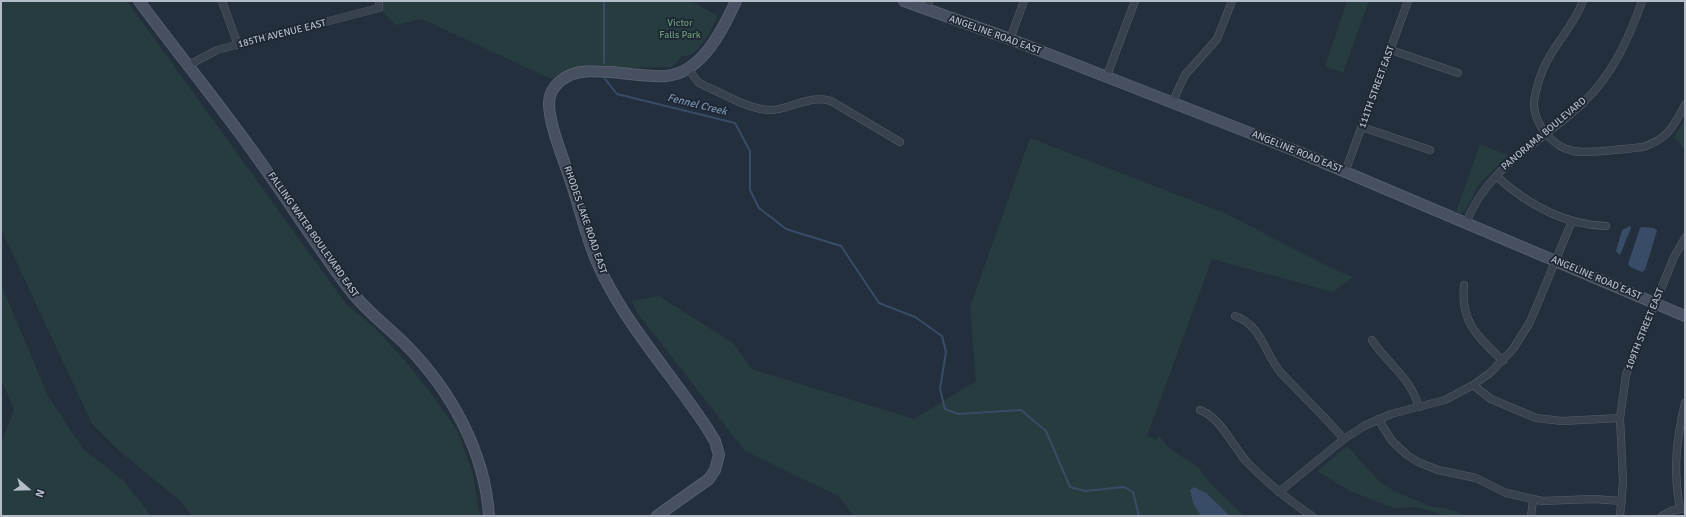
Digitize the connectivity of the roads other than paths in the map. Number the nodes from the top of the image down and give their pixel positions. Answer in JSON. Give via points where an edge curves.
{"nodes":[{"id":1,"x":140,"y":1,"type":"edge"},
{"id":2,"x":222,"y":1,"type":"edge"},
{"id":3,"x":736,"y":1,"type":"edge"},
{"id":4,"x":904,"y":1,"type":"edge"},
{"id":5,"x":1024,"y":1,"type":"edge"},
{"id":6,"x":1135,"y":1,"type":"edge"},
{"id":7,"x":1232,"y":1,"type":"edge"},
{"id":8,"x":1408,"y":1,"type":"edge"},
{"id":9,"x":1583,"y":1,"type":"edge"},
{"id":10,"x":1642,"y":1,"type":"edge"},
{"id":11,"x":379,"y":5,"type":"edge"},
{"id":12,"x":927,"y":5,"type":"edge"},
{"id":13,"x":1010,"y":39,"type":"junction"},
{"id":14,"x":238,"y":45,"type":"junction"},
{"id":15,"x":1391,"y":50,"type":"junction"},
{"id":16,"x":187,"y":66,"type":"junction"},
{"id":17,"x":687,"y":67,"type":"junction"},
{"id":18,"x":1458,"y":73,"type":"dead end"},
{"id":19,"x":1106,"y":78,"type":"junction"},
{"id":20,"x":1172,"y":103,"type":"junction"},
{"id":21,"x":1685,"y":105,"type":"edge"},
{"id":22,"x":1362,"y":127,"type":"junction"},
{"id":23,"x":1547,"y":133,"type":"junction"},
{"id":24,"x":900,"y":142,"type":"dead end"},
{"id":25,"x":1430,"y":150,"type":"dead end"},
{"id":26,"x":1345,"y":172,"type":"junction"},
{"id":27,"x":1496,"y":176,"type":"junction"},
{"id":28,"x":1572,"y":221,"type":"junction"},
{"id":29,"x":1466,"y":223,"type":"junction"},
{"id":30,"x":1606,"y":226,"type":"dead end"},
{"id":31,"x":1684,"y":242,"type":"edge"},
{"id":32,"x":1555,"y":261,"type":"junction"},
{"id":33,"x":1464,"y":285,"type":"dead end"},
{"id":34,"x":1655,"y":303,"type":"junction"},
{"id":35,"x":1235,"y":316,"type":"dead end"},
{"id":36,"x":1685,"y":316,"type":"edge"},
{"id":37,"x":1372,"y":340,"type":"dead end"},
{"id":38,"x":1503,"y":361,"type":"junction"},
{"id":39,"x":1473,"y":385,"type":"junction"},
{"id":40,"x":1685,"y":403,"type":"edge"},
{"id":41,"x":1419,"y":407,"type":"junction"},
{"id":42,"x":1200,"y":410,"type":"dead end"},
{"id":43,"x":1620,"y":418,"type":"junction"},
{"id":44,"x":1378,"y":419,"type":"junction"},
{"id":45,"x":1344,"y":439,"type":"junction"},
{"id":46,"x":1279,"y":492,"type":"junction"},
{"id":47,"x":1533,"y":500,"type":"junction"},
{"id":48,"x":1622,"y":501,"type":"junction"},
{"id":49,"x":1682,"y":509,"type":"edge"},
{"id":50,"x":489,"y":516,"type":"edge"},
{"id":51,"x":657,"y":516,"type":"edge"},
{"id":52,"x":1312,"y":516,"type":"edge"},
{"id":53,"x":1531,"y":516,"type":"edge"},
{"id":54,"x":1620,"y":516,"type":"edge"},
{"id":55,"x":1662,"y":516,"type":"edge"}],
"edges":[{"from":1,"to":16,"type":"street","name":"FALLING WATER BOULEVARD EAST"},
{"from":2,"to":14,"type":"street"},
{"from":3,"to":17,"type":"street","name":"RHODES LAKE ROAD EAST","via":[[709,48],[699,60]]},
{"from":4,"to":12,"type":"street","name":"ANGELINE ROAD EAST"},
{"from":5,"to":13,"type":"street"},
{"from":6,"to":19,"type":"street"},
{"from":7,"to":20,"type":"street","via":[[1217,39],[1185,75]]},
{"from":8,"to":15,"type":"street","name":"111TH STREET EAST"},
{"from":9,"to":23,"type":"street","via":[[1574,21],[1544,67],[1537,89],[1535,111],[1541,127]]},
{"from":10,"to":23,"type":"street","name":"PANORAMA BOULEVARD","via":[[1625,43],[1607,74],[1583,103]]},
{"from":11,"to":14,"type":"street","name":"185TH AVENUE EAST"},
{"from":12,"to":13,"type":"street","name":"ANGELINE ROAD EAST"},
{"from":13,"to":19,"type":"street","name":"ANGELINE ROAD EAST"},
{"from":14,"to":16,"type":"street","name":"185TH AVENUE EAST","via":[[217,50]]},
{"from":15,"to":18,"type":"street"},
{"from":15,"to":22,"type":"street","name":"111TH STREET EAST"},
{"from":16,"to":50,"type":"street","name":"FALLING WATER BOULEVARD EAST","via":[[258,159],[351,292],[408,347],[443,390],[475,449],[486,490]]},
{"from":17,"to":24,"type":"street","via":[[704,86],[762,109],[782,108],[818,99],[831,101]]},
{"from":17,"to":51,"type":"street","name":"RHODES LAKE ROAD EAST","via":[[668,76],[579,72],[565,77],[556,85],[549,102],[555,134],[593,252],[604,277],[634,325],[707,428],[715,441],[719,455],[715,470],[709,479]]},
{"from":19,"to":20,"type":"street","name":"ANGELINE ROAD EAST"},
{"from":20,"to":26,"type":"street","name":"ANGELINE ROAD EAST"},
{"from":21,"to":23,"type":"street","via":[[1664,138],[1643,147],[1573,151],[1556,144]]},
{"from":22,"to":25,"type":"street"},
{"from":22,"to":26,"type":"street","name":"111TH STREET EAST"},
{"from":23,"to":27,"type":"street","name":"PANORAMA BOULEVARD","via":[[1520,152]]},
{"from":26,"to":29,"type":"street","name":"ANGELINE ROAD EAST"},
{"from":27,"to":28,"type":"street","via":[[1529,202]]},
{"from":27,"to":29,"type":"street","name":"PANORAMA BOULEVARD","via":[[1482,192]]},
{"from":28,"to":30,"type":"street","via":[[1589,226]]},
{"from":28,"to":32,"type":"street"},
{"from":29,"to":32,"type":"street","name":"ANGELINE ROAD EAST"},
{"from":31,"to":34,"type":"street","name":"109TH STREET EAST"},
{"from":32,"to":34,"type":"street","name":"ANGELINE ROAD EAST"},
{"from":32,"to":38,"type":"street","via":[[1530,322]]},
{"from":33,"to":38,"type":"street","via":[[1464,307],[1470,325],[1479,338]]},
{"from":34,"to":36,"type":"street","name":"ANGELINE ROAD EAST"},
{"from":34,"to":43,"type":"street","name":"109TH STREET EAST","via":[[1626,375]]},
{"from":35,"to":45,"type":"street","via":[[1244,319],[1257,330],[1277,368]]},
{"from":37,"to":41,"type":"street","via":[[1385,358],[1405,377]]},
{"from":38,"to":39,"type":"street"},
{"from":39,"to":41,"type":"street","via":[[1445,400]]},
{"from":39,"to":43,"type":"street","via":[[1491,399],[1536,418],[1562,421]]},
{"from":40,"to":49,"type":"street","via":[[1676,452],[1676,488]]},
{"from":41,"to":44,"type":"street"},
{"from":42,"to":46,"type":"street","via":[[1217,420],[1245,460]]},
{"from":43,"to":48,"type":"street","name":"109TH STREET EAST"},
{"from":44,"to":45,"type":"street"},
{"from":44,"to":47,"type":"street","via":[[1392,441],[1407,456],[1418,462],[1438,470],[1463,474],[1506,493]]},
{"from":45,"to":46,"type":"street"},
{"from":46,"to":52,"type":"street"},
{"from":47,"to":48,"type":"street"},
{"from":47,"to":53,"type":"street"},
{"from":48,"to":54,"type":"street","name":"109TH STREET EAST"},
{"from":49,"to":55,"type":"street"}]}
